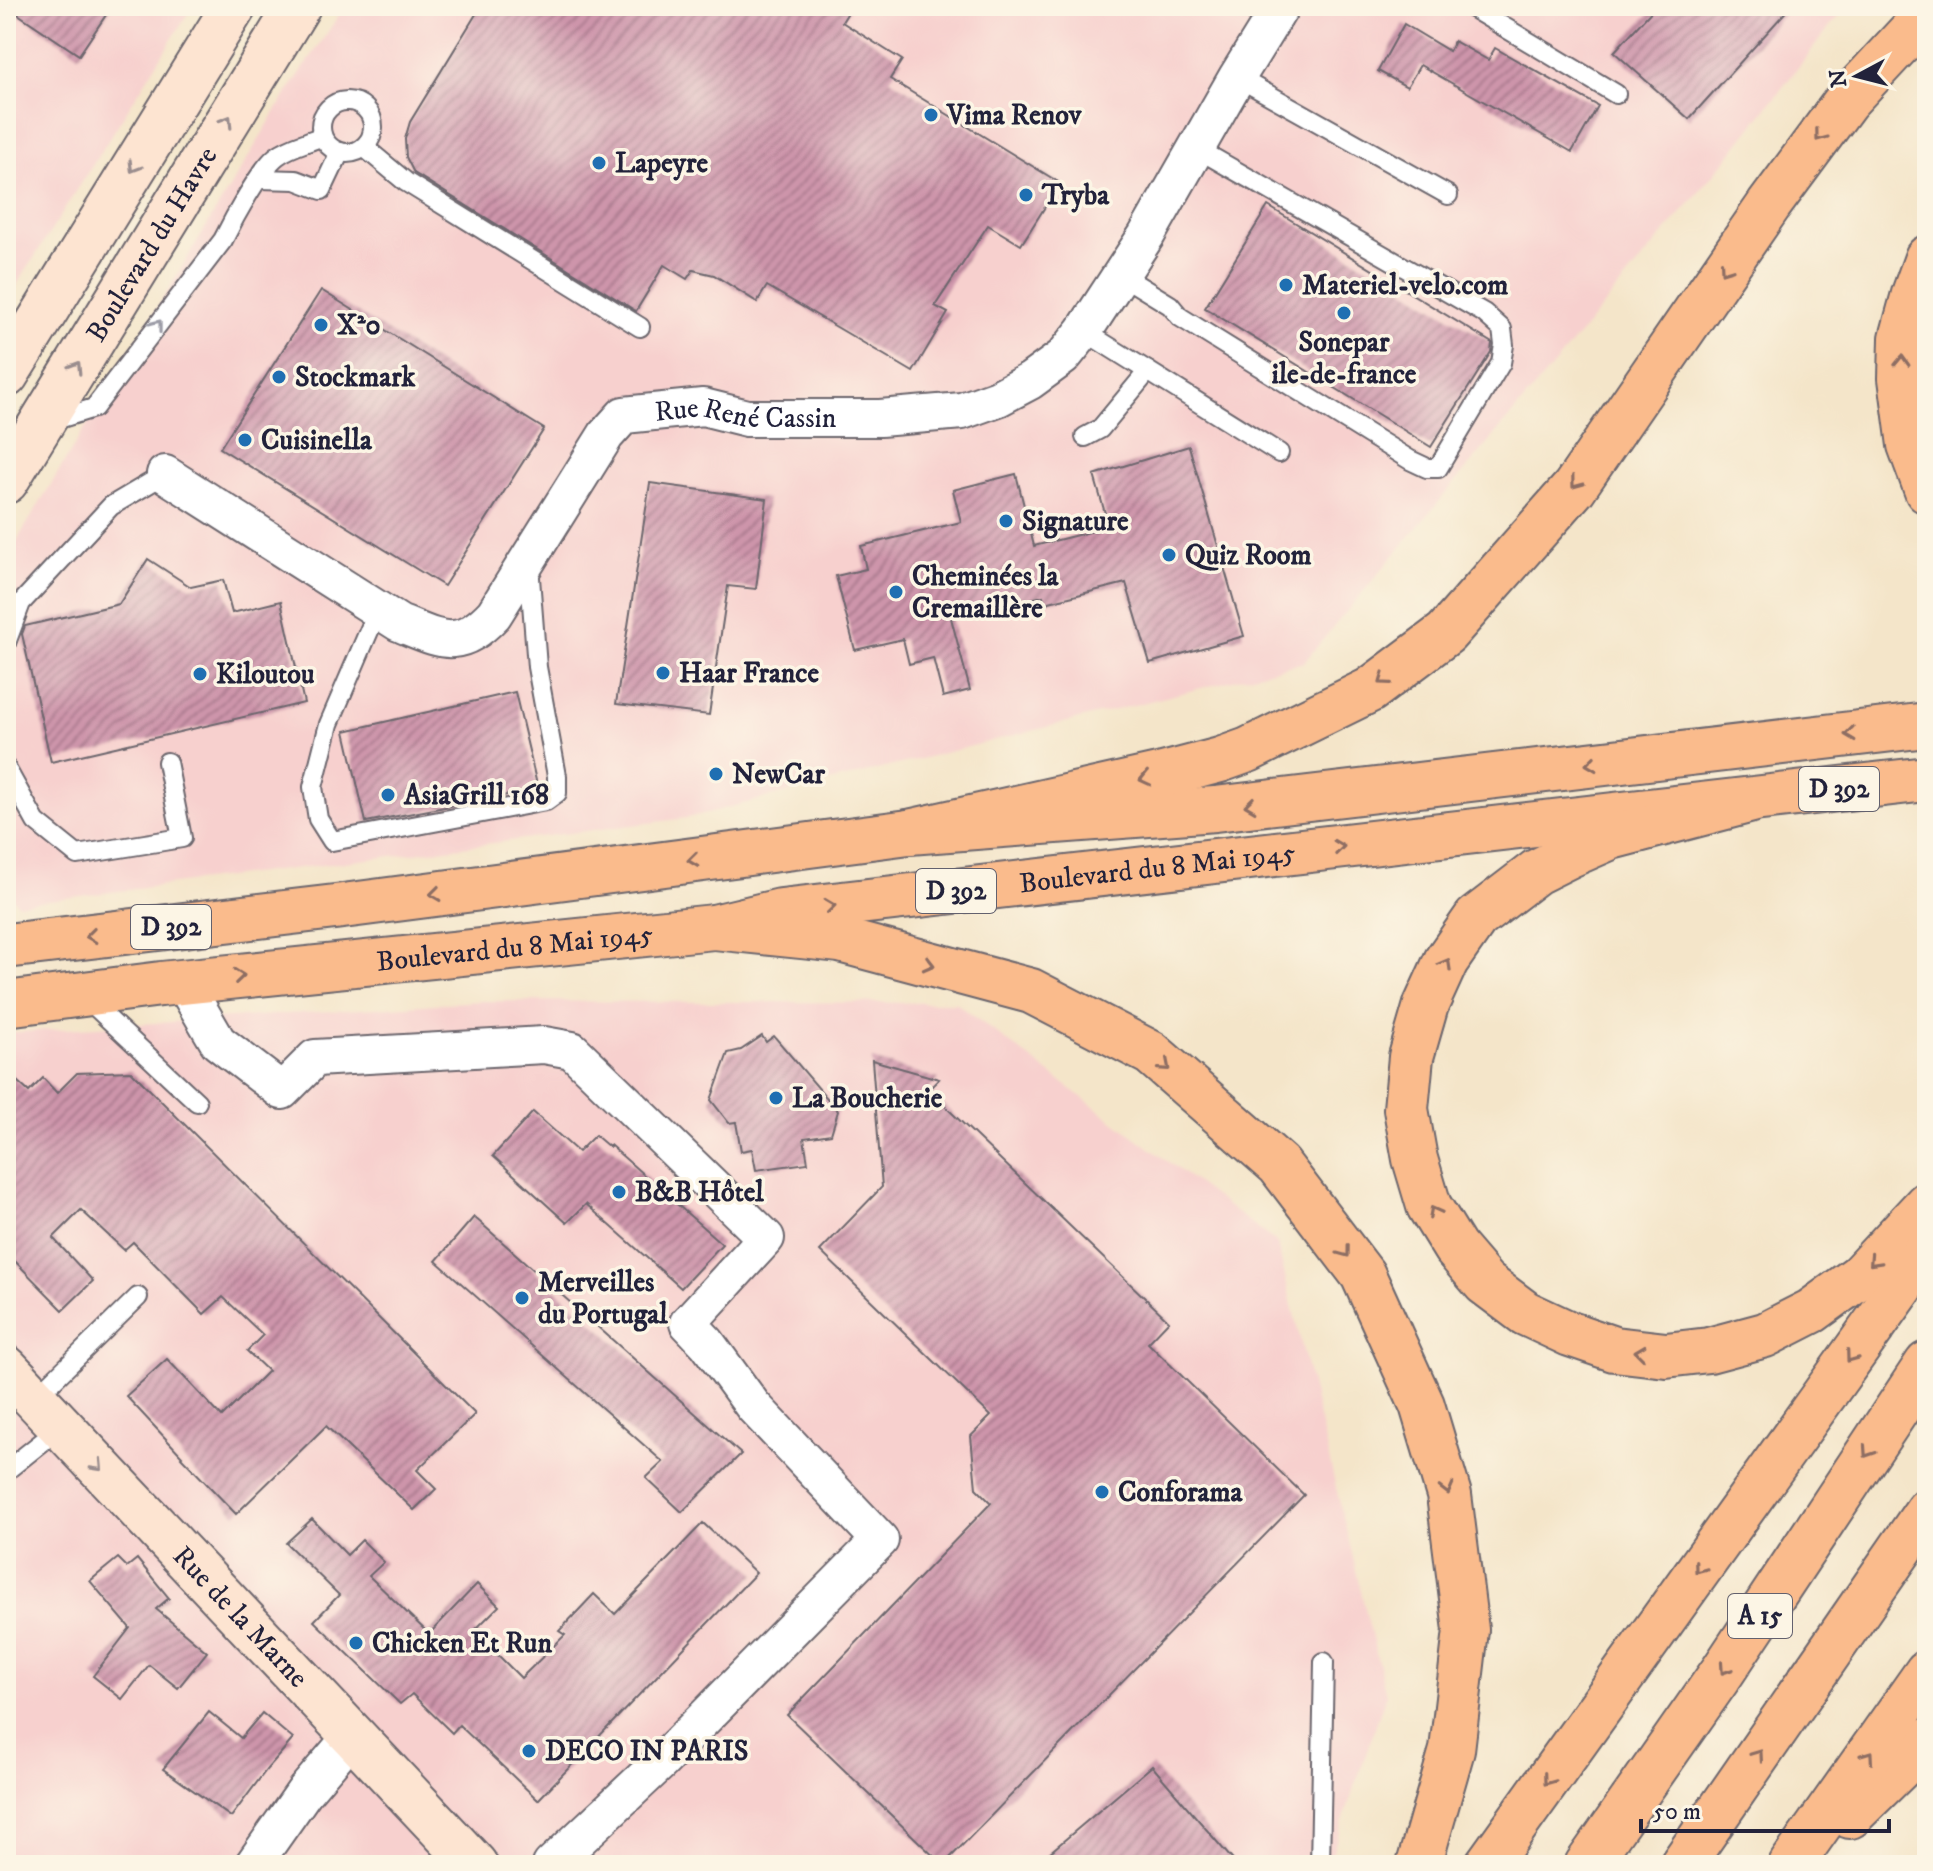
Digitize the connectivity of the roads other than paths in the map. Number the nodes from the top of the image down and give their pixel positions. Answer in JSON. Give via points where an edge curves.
{"nodes":[{"id":1,"x":234,"y":6,"type":"edge"},
{"id":2,"x":298,"y":6,"type":"edge"},
{"id":3,"x":1281,"y":6,"type":"edge"},
{"id":4,"x":1469,"y":6,"type":"edge"},
{"id":5,"x":1927,"y":14,"type":"edge"},
{"id":6,"x":1237,"y":77,"type":"junction"},
{"id":7,"x":1616,"y":94,"type":"dead end"},
{"id":8,"x":322,"y":136,"type":"junction"},
{"id":9,"x":364,"y":147,"type":"junction"},
{"id":10,"x":1196,"y":148,"type":"junction"},
{"id":11,"x":340,"y":152,"type":"junction"},
{"id":12,"x":260,"y":179,"type":"junction"},
{"id":13,"x":1448,"y":195,"type":"dead end"},
{"id":14,"x":1927,"y":258,"type":"edge"},
{"id":15,"x":1121,"y":275,"type":"junction"},
{"id":16,"x":640,"y":327,"type":"dead end"},
{"id":17,"x":1084,"y":331,"type":"junction"},
{"id":18,"x":1148,"y":371,"type":"junction"},
{"id":19,"x":6,"y":375,"type":"edge"},
{"id":20,"x":39,"y":426,"type":"junction"},
{"id":21,"x":1085,"y":437,"type":"dead end"},
{"id":22,"x":1279,"y":453,"type":"dead end"},
{"id":23,"x":165,"y":474,"type":"joint"},
{"id":24,"x":6,"y":481,"type":"edge"},
{"id":25,"x":1927,"y":491,"type":"edge"},
{"id":26,"x":528,"y":560,"type":"junction"},
{"id":27,"x":378,"y":610,"type":"junction"},
{"id":28,"x":6,"y":643,"type":"edge"},
{"id":29,"x":1927,"y":725,"type":"edge"},
{"id":30,"x":167,"y":762,"type":"dead end"},
{"id":31,"x":6,"y":768,"type":"edge"},
{"id":32,"x":1927,"y":779,"type":"edge"},
{"id":33,"x":1752,"y":800,"type":"junction"},
{"id":34,"x":909,"y":832,"type":"junction"},
{"id":35,"x":747,"y":853,"type":"junction"},
{"id":36,"x":735,"y":922,"type":"junction"},
{"id":37,"x":6,"y":946,"type":"edge"},
{"id":38,"x":183,"y":982,"type":"junction"},
{"id":39,"x":82,"y":994,"type":"junction"},
{"id":40,"x":6,"y":1004,"type":"edge"},
{"id":41,"x":197,"y":1102,"type":"dead end"},
{"id":42,"x":1927,"y":1204,"type":"edge"},
{"id":43,"x":1927,"y":1247,"type":"edge"},
{"id":44,"x":138,"y":1297,"type":"dead end"},
{"id":45,"x":1927,"y":1364,"type":"edge"},
{"id":46,"x":34,"y":1398,"type":"edge"},
{"id":47,"x":6,"y":1471,"type":"edge"},
{"id":48,"x":1927,"y":1511,"type":"edge"},
{"id":49,"x":1324,"y":1662,"type":"dead end"},
{"id":50,"x":1927,"y":1672,"type":"edge"},
{"id":51,"x":352,"y":1736,"type":"junction"},
{"id":52,"x":1927,"y":1741,"type":"edge"},
{"id":53,"x":253,"y":1865,"type":"edge"},
{"id":54,"x":475,"y":1865,"type":"edge"},
{"id":55,"x":551,"y":1865,"type":"edge"},
{"id":56,"x":1320,"y":1865,"type":"edge"},
{"id":57,"x":1419,"y":1865,"type":"edge"},
{"id":58,"x":1487,"y":1865,"type":"edge"},
{"id":59,"x":1587,"y":1865,"type":"edge"},
{"id":60,"x":1682,"y":1865,"type":"edge"},
{"id":61,"x":1791,"y":1865,"type":"edge"},
{"id":62,"x":1799,"y":1865,"type":"edge"}],
"edges":[{"from":1,"to":19,"type":"main road","name":"Boulevard du Havre","one_way":true},
{"from":20,"to":2,"type":"main road","name":"Boulevard du Havre","one_way":true},
{"from":3,"to":6,"type":"street","name":"Rue René Cassin"},
{"from":4,"to":7,"type":"lane"},
{"from":5,"to":34,"type":"main road","one_way":true,"via":[[1846,101],[1574,488],[1446,633],[1370,690],[1248,750],[1163,775]]},
{"from":6,"to":10,"type":"street","name":"Rue René Cassin"},
{"from":6,"to":13,"type":"lane"},
{"from":8,"to":9,"type":"lane","via":[[322,120],[329,109],[354,102],[367,111],[373,126]]},
{"from":8,"to":11,"type":"lane"},
{"from":8,"to":12,"type":"lane","via":[[274,158]]},
{"from":9,"to":11,"type":"lane"},
{"from":9,"to":16,"type":"lane","via":[[406,182]]},
{"from":10,"to":15,"type":"street","name":"Rue René Cassin"},
{"from":10,"to":15,"type":"lane","via":[[1484,313],[1502,329],[1501,363],[1438,468],[1427,468],[1180,317]]},
{"from":11,"to":12,"type":"lane","via":[[322,190],[296,180]]},
{"from":20,"to":12,"type":"lane","one_way":true,"via":[[94,408],[223,240]]},
{"from":25,"to":14,"type":"main road","one_way":true,"via":[[1910,445],[1901,378],[1902,338]]},
{"from":15,"to":17,"type":"street","name":"Rue René Cassin"},
{"from":17,"to":18,"type":"lane"},
{"from":17,"to":26,"type":"street","name":"Rue René Cassin","via":[[1063,357],[1030,381],[962,411],[880,418],[747,418],[703,407],[624,415]]},
{"from":18,"to":21,"type":"lane","via":[[1100,429]]},
{"from":18,"to":22,"type":"lane"},
{"from":20,"to":24,"type":"main road","name":"Boulevard du Havre"},
{"from":23,"to":27,"type":"street","name":"Rue René Cassin"},
{"from":23,"to":28,"type":"lane","via":[[111,506],[21,603]]},
{"from":26,"to":27,"type":"street","name":"Rue René Cassin","via":[[494,614],[479,630],[459,639],[441,640]]},
{"from":26,"to":27,"type":"lane","via":[[537,667],[557,793],[546,801],[332,841],[318,819],[313,787],[329,724]]},
{"from":29,"to":34,"type":"main road","name":"Boulevard du 8 Mai 1945","number":"D 392","one_way":true,"via":[[1215,809]]},
{"from":30,"to":31,"type":"lane","via":[[182,838],[77,855],[36,822]]},
{"from":32,"to":33,"type":"main road","name":"Boulevard du 8 Mai 1945","number":"D 392"},
{"from":36,"to":33,"type":"main road","name":"Boulevard du 8 Mai 1945","number":"D 392","one_way":true,"via":[[781,911]]},
{"from":42,"to":33,"type":"main road","one_way":true,"via":[[1860,1276],[1812,1311],[1765,1335],[1666,1355],[1614,1349],[1525,1313],[1485,1283],[1429,1206],[1406,1109],[1411,1057],[1446,961],[1476,918],[1536,872],[1611,837]]},
{"from":34,"to":35,"type":"main road","name":"Boulevard du 8 Mai 1945","number":"D 392"},
{"from":35,"to":36,"type":"main road"},
{"from":35,"to":37,"type":"main road","name":"Boulevard du 8 Mai 1945","number":"D 392","one_way":true},
{"from":38,"to":36,"type":"main road","name":"Boulevard du 8 Mai 1945","number":"D 392","one_way":true},
{"from":36,"to":57,"type":"main road","one_way":true,"via":[[840,940],[1031,991],[1151,1053],[1279,1165],[1363,1275],[1422,1405],[1449,1495],[1466,1630],[1452,1750]]},
{"from":38,"to":39,"type":"main road","name":"Boulevard du 8 Mai 1945","number":"D 392"},
{"from":38,"to":55,"type":"street","via":[[218,1042],[282,1091],[315,1058],[544,1045],[572,1050],[766,1238],[688,1323],[753,1406],[880,1540]]},
{"from":39,"to":40,"type":"main road","name":"Boulevard du 8 Mai 1945","number":"D 392"},
{"from":39,"to":41,"type":"lane"},
{"from":43,"to":58,"type":"main road","one_way":true},
{"from":44,"to":46,"type":"lane"},
{"from":45,"to":59,"type":"main road","number":"A 15","one_way":true},
{"from":46,"to":47,"type":"lane"},
{"from":46,"to":51,"type":"main road","name":"Rue de la Marne","one_way":true},
{"from":60,"to":48,"type":"main road","number":"A 15","one_way":true},
{"from":49,"to":56,"type":"lane"},
{"from":61,"to":50,"type":"main road","one_way":true},
{"from":51,"to":53,"type":"street"},
{"from":51,"to":54,"type":"main road","name":"Rue de la Marne"},
{"from":52,"to":62,"type":"main road"}]}
